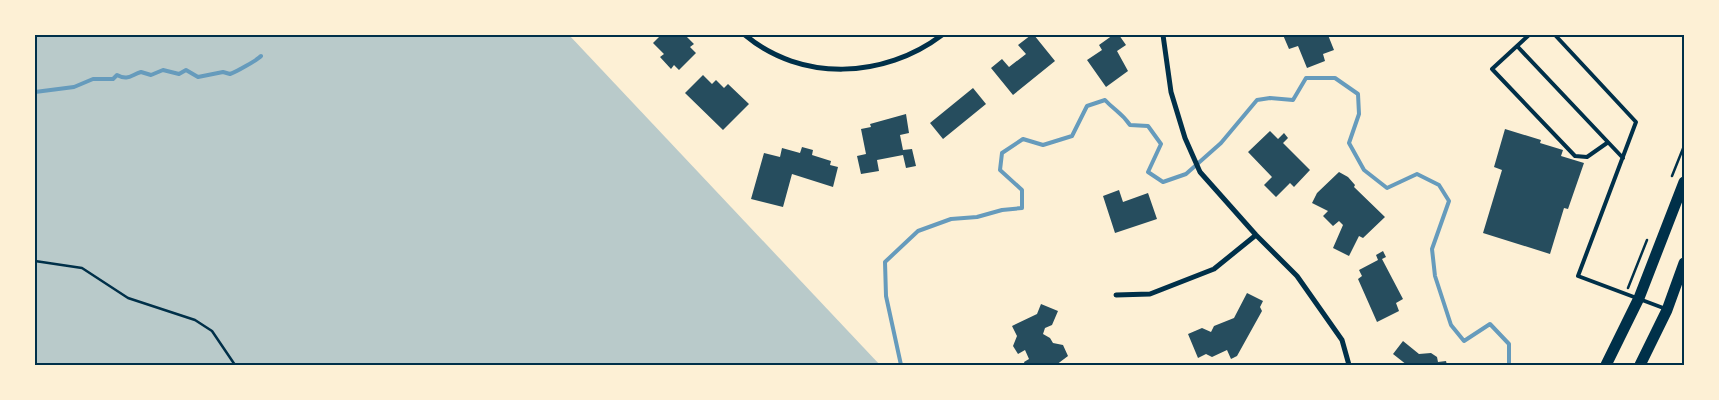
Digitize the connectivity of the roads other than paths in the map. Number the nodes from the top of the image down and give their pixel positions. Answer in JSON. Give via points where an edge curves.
{"nodes":[{"id":1,"x":745,"y":35,"type":"edge"},
{"id":2,"x":942,"y":35,"type":"edge"},
{"id":3,"x":1163,"y":35,"type":"edge"},
{"id":4,"x":1529,"y":35,"type":"edge"},
{"id":5,"x":1555,"y":35,"type":"edge"},
{"id":6,"x":1517,"y":46,"type":"junction"},
{"id":7,"x":1607,"y":143,"type":"junction"},
{"id":8,"x":1623,"y":158,"type":"junction"},
{"id":9,"x":1684,"y":182,"type":"edge"},
{"id":10,"x":1256,"y":235,"type":"junction"},
{"id":11,"x":1684,"y":263,"type":"edge"},
{"id":12,"x":1116,"y":295,"type":"dead end"},
{"id":13,"x":1639,"y":298,"type":"junction"},
{"id":14,"x":1667,"y":310,"type":"junction"},
{"id":15,"x":1349,"y":365,"type":"edge"},
{"id":16,"x":1606,"y":365,"type":"edge"},
{"id":17,"x":1640,"y":365,"type":"edge"}],
"edges":[{"from":1,"to":2,"type":"street","via":[[774,56],[831,70],[857,69],[887,62]]},
{"from":3,"to":10,"type":"street","via":[[1171,92],[1185,138],[1200,172]]},
{"from":4,"to":6,"type":"lane"},
{"from":5,"to":8,"type":"lane","via":[[1636,122]]},
{"from":6,"to":7,"type":"lane"},
{"from":6,"to":7,"type":"lane","via":[[1492,69],[1575,156],[1587,157]]},
{"from":7,"to":8,"type":"lane"},
{"from":8,"to":13,"type":"lane","via":[[1578,276]]},
{"from":9,"to":13,"type":"main road"},
{"from":10,"to":12,"type":"street","via":[[1214,269],[1150,294]]},
{"from":10,"to":15,"type":"street","via":[[1297,276],[1342,340]]},
{"from":11,"to":14,"type":"main road"},
{"from":13,"to":14,"type":"lane"},
{"from":13,"to":16,"type":"main road"},
{"from":14,"to":17,"type":"main road"}]}
